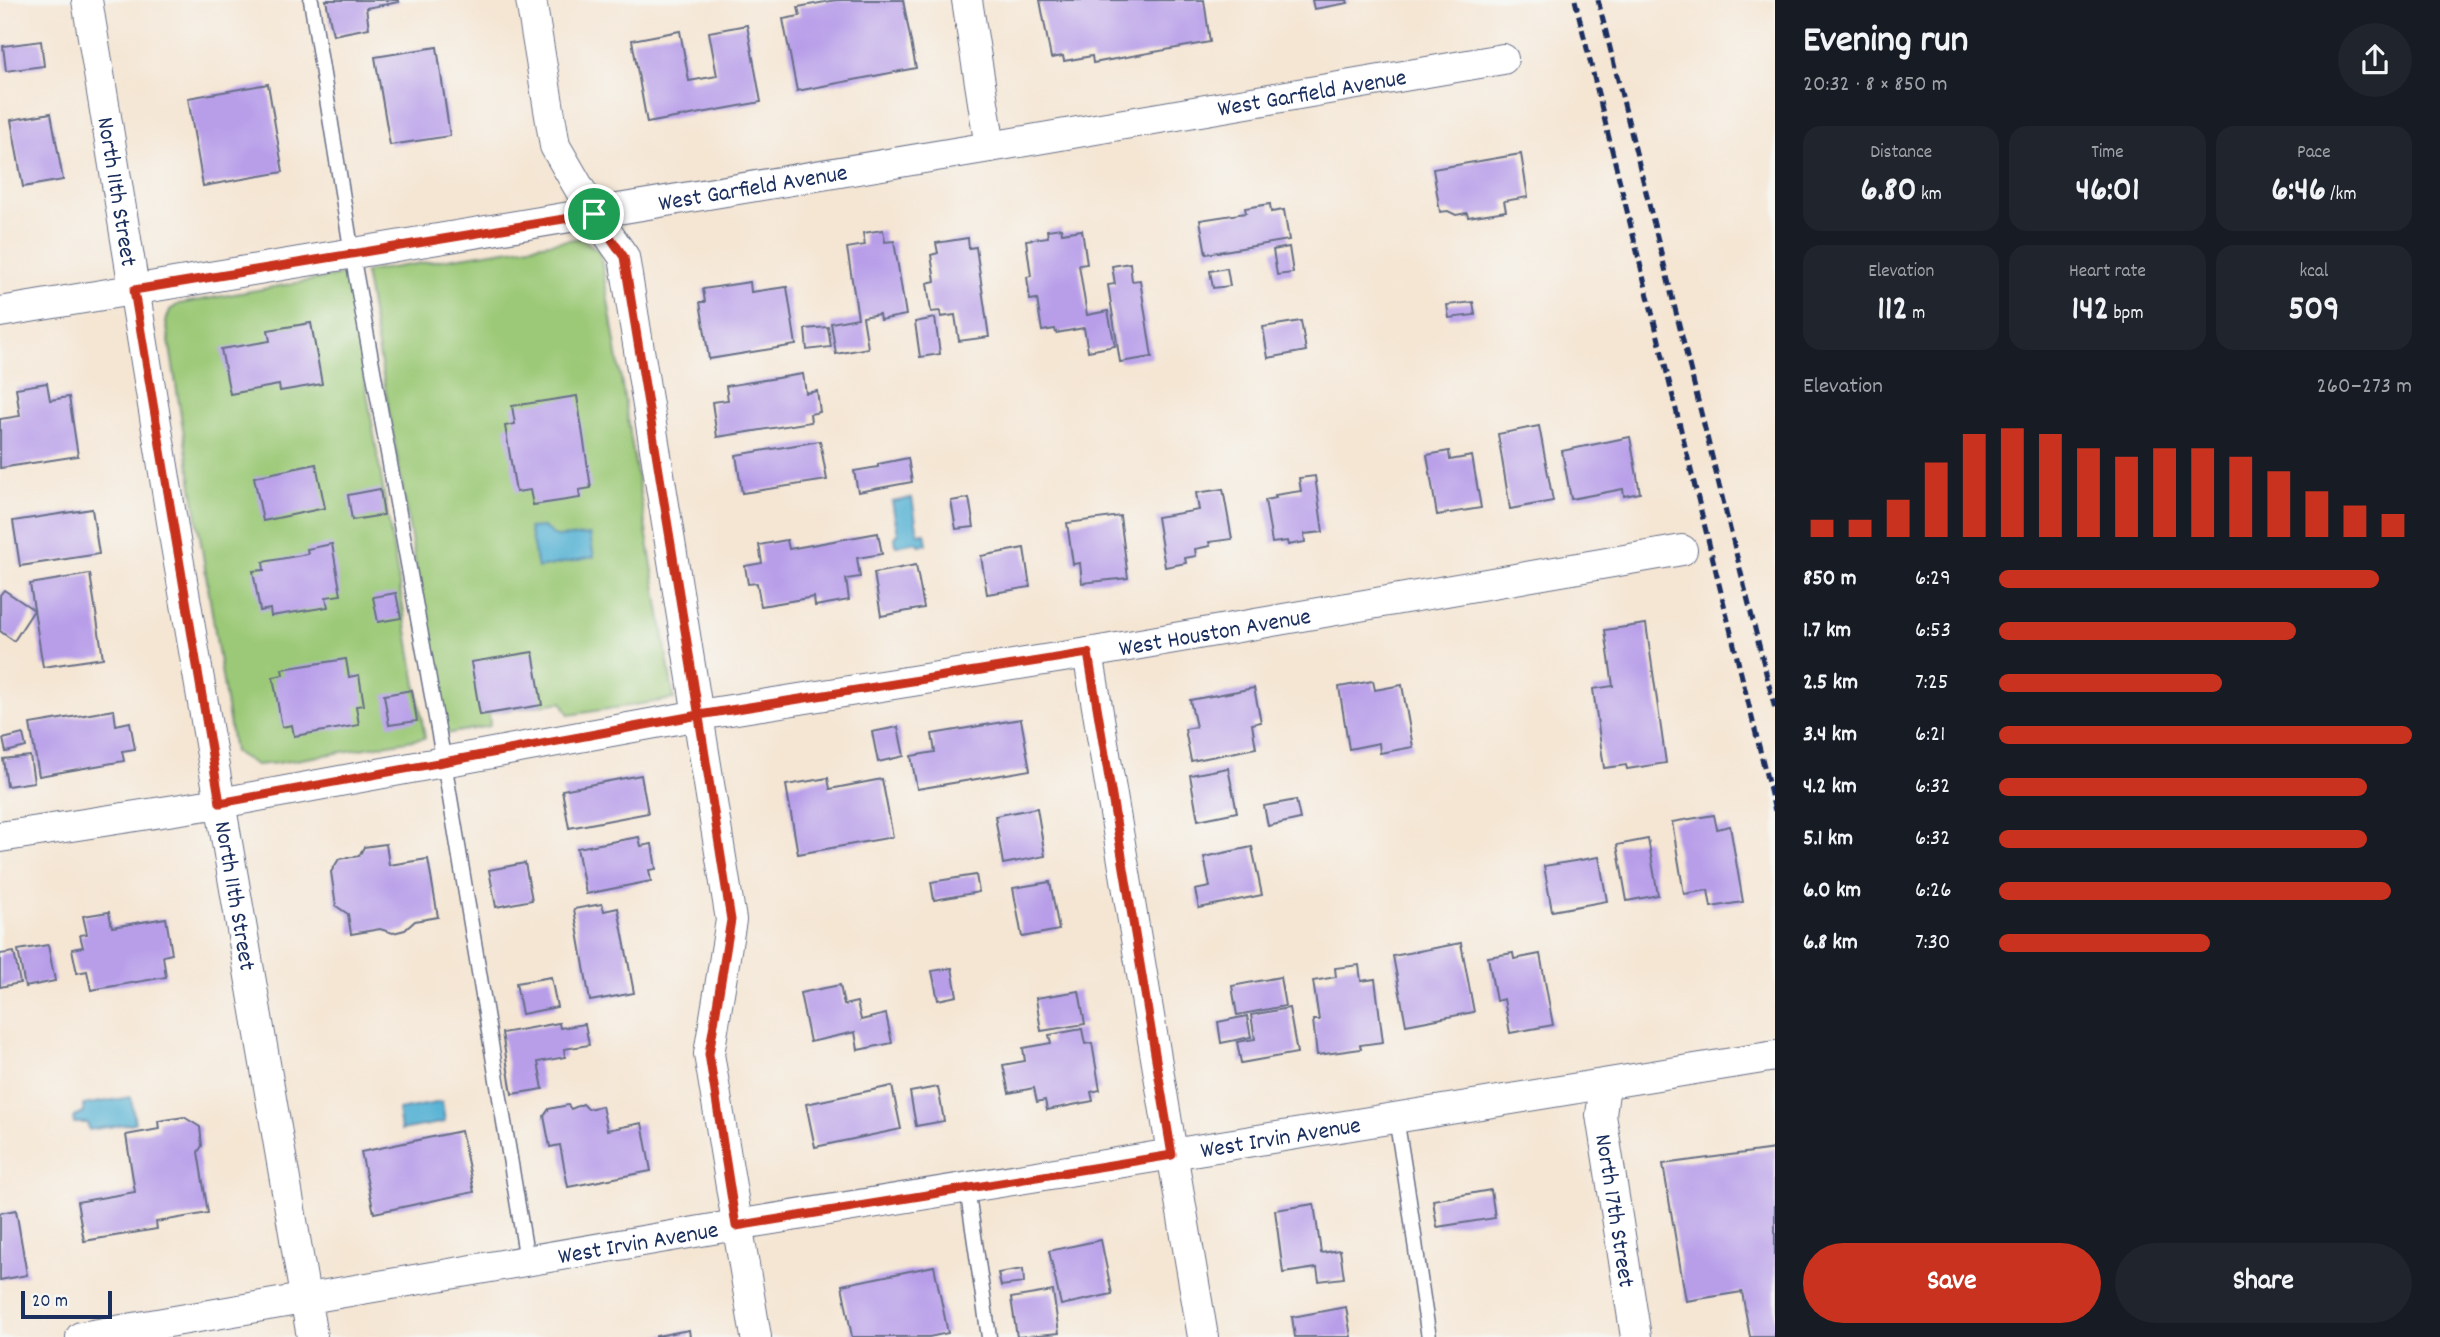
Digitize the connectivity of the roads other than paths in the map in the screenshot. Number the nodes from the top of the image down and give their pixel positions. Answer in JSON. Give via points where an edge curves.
{"nodes":[{"id":1,"x":87,"y":0,"type":"edge"},
{"id":2,"x":311,"y":0,"type":"edge"},
{"id":3,"x":531,"y":0,"type":"edge"},
{"id":4,"x":967,"y":0,"type":"edge"},
{"id":5,"x":1503,"y":59,"type":"dead end"},
{"id":6,"x":990,"y":147,"type":"junction"},
{"id":7,"x":594,"y":214,"type":"junction"},
{"id":8,"x":352,"y":254,"type":"junction"},
{"id":9,"x":134,"y":290,"type":"junction"},
{"id":10,"x":0,"y":312,"type":"edge"},
{"id":11,"x":1682,"y":550,"type":"dead end"},
{"id":12,"x":1088,"y":653,"type":"junction"},
{"id":13,"x":699,"y":715,"type":"junction"},
{"id":14,"x":444,"y":762,"type":"junction"},
{"id":15,"x":220,"y":803,"type":"junction"},
{"id":16,"x":1,"y":833,"type":"edge"},
{"id":17,"x":1775,"y":1056,"type":"edge"},
{"id":18,"x":1605,"y":1084,"type":"junction"},
{"id":19,"x":1396,"y":1119,"type":"junction"},
{"id":20,"x":1172,"y":1155,"type":"junction"},
{"id":21,"x":967,"y":1188,"type":"junction"},
{"id":22,"x":736,"y":1226,"type":"junction"},
{"id":23,"x":527,"y":1260,"type":"junction"},
{"id":24,"x":306,"y":1297,"type":"junction"},
{"id":25,"x":81,"y":1337,"type":"edge"},
{"id":26,"x":312,"y":1337,"type":"edge"},
{"id":27,"x":756,"y":1337,"type":"edge"},
{"id":28,"x":989,"y":1337,"type":"edge"},
{"id":29,"x":1203,"y":1337,"type":"edge"},
{"id":30,"x":1429,"y":1337,"type":"edge"},
{"id":31,"x":1636,"y":1337,"type":"edge"}],
"edges":[{"from":1,"to":9,"type":"street","name":"North 11th Street"},
{"from":2,"to":8,"type":"lane"},
{"from":3,"to":7,"type":"street","via":[[555,146]]},
{"from":4,"to":6,"type":"street"},
{"from":5,"to":6,"type":"street","name":"West Garfield Avenue"},
{"from":6,"to":7,"type":"street","name":"West Garfield Avenue"},
{"from":7,"to":8,"type":"street","name":"West Garfield Avenue"},
{"from":7,"to":13,"type":"street","via":[[624,257]]},
{"from":8,"to":9,"type":"street","name":"West Garfield Avenue"},
{"from":8,"to":14,"type":"lane"},
{"from":9,"to":10,"type":"street","name":"West Garfield Avenue"},
{"from":9,"to":15,"type":"street","name":"North 11th Street"},
{"from":11,"to":12,"type":"street","name":"West Houston Avenue"},
{"from":12,"to":13,"type":"street","name":"West Houston Avenue"},
{"from":12,"to":20,"type":"street"},
{"from":13,"to":14,"type":"street","name":"West Houston Avenue"},
{"from":13,"to":22,"type":"street","via":[[731,920],[709,1054]]},
{"from":14,"to":15,"type":"street","name":"West Houston Avenue"},
{"from":14,"to":23,"type":"lane"},
{"from":15,"to":16,"type":"street","name":"West Houston Avenue"},
{"from":15,"to":24,"type":"street","name":"North 11th Street"},
{"from":17,"to":18,"type":"street","name":"West Irvin Avenue"},
{"from":18,"to":19,"type":"street","name":"West Irvin Avenue"},
{"from":18,"to":31,"type":"street","name":"North 17th Street","via":[[1601,1115]]},
{"from":19,"to":20,"type":"street","name":"West Irvin Avenue"},
{"from":19,"to":30,"type":"lane"},
{"from":20,"to":21,"type":"street","name":"West Irvin Avenue"},
{"from":20,"to":29,"type":"street"},
{"from":21,"to":22,"type":"street","name":"West Irvin Avenue"},
{"from":21,"to":28,"type":"lane"},
{"from":22,"to":23,"type":"street","name":"West Irvin Avenue"},
{"from":22,"to":27,"type":"street"},
{"from":23,"to":24,"type":"street","name":"West Irvin Avenue"},
{"from":24,"to":25,"type":"street","name":"West Irvin Avenue"},
{"from":24,"to":26,"type":"street","name":"North 11th Street"}]}
